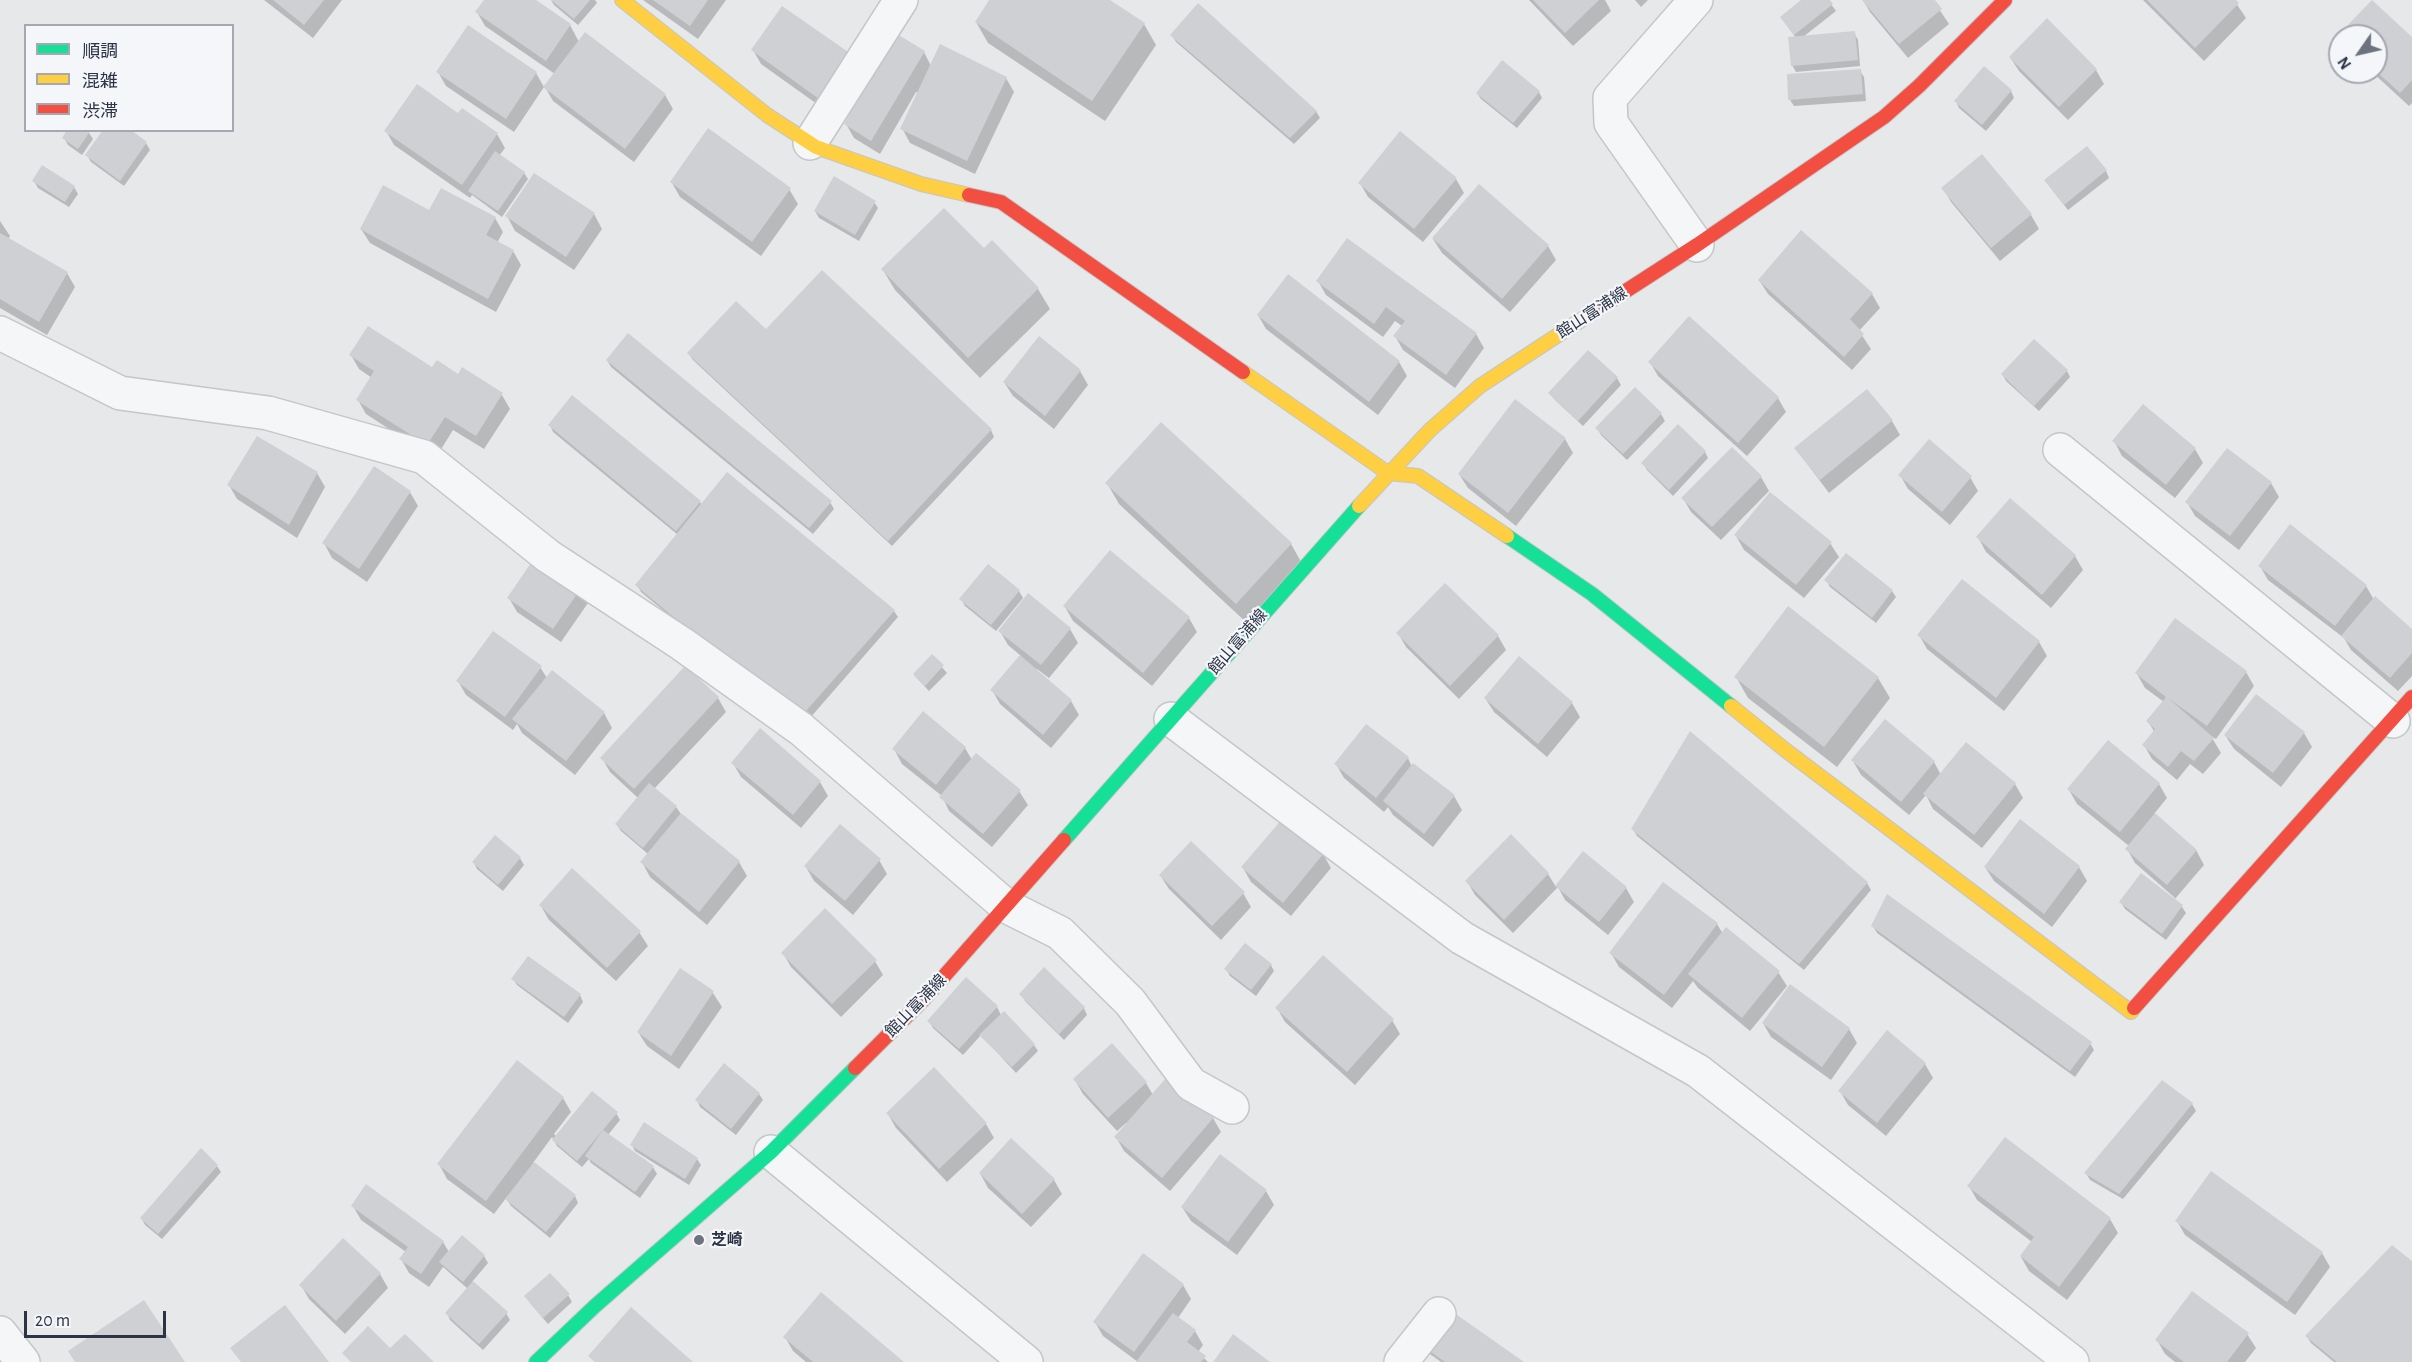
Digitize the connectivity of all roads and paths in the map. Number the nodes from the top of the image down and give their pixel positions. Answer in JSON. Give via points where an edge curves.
{"nodes":[{"id":1,"x":622,"y":0,"type":"edge"},
{"id":2,"x":901,"y":0,"type":"edge"},
{"id":3,"x":1696,"y":0,"type":"edge"},
{"id":4,"x":2005,"y":0,"type":"edge"},
{"id":5,"x":810,"y":143,"type":"junction"},
{"id":6,"x":1697,"y":245,"type":"junction"},
{"id":7,"x":0,"y":333,"type":"edge"},
{"id":8,"x":2060,"y":450,"type":"dead end"},
{"id":9,"x":1388,"y":473,"type":"junction"},
{"id":10,"x":2407,"y":703,"type":"edge"},
{"id":11,"x":1171,"y":719,"type":"junction"},
{"id":12,"x":1006,"y":906,"type":"junction"},
{"id":13,"x":1232,"y":1107,"type":"dead end"},
{"id":14,"x":771,"y":1152,"type":"junction"},
{"id":15,"x":1439,"y":1314,"type":"dead end"},
{"id":16,"x":0,"y":1333,"type":"edge"},
{"id":17,"x":1020,"y":1360,"type":"edge"},
{"id":18,"x":23,"y":1362,"type":"edge"},
{"id":19,"x":536,"y":1362,"type":"edge"},
{"id":20,"x":1401,"y":1362,"type":"edge"},
{"id":21,"x":2072,"y":1362,"type":"edge"}],
"edges":[{"from":1,"to":5,"type":"street","via":[[767,115]]},
{"from":2,"to":5,"type":"street"},
{"from":3,"to":6,"type":"street","via":[[1610,98],[1611,123]]},
{"from":4,"to":6,"type":"street","name":"館山富浦線","via":[[1884,117]]},
{"from":5,"to":9,"type":"street","via":[[921,184],[1001,202]]},
{"from":6,"to":9,"type":"street","name":"館山富浦線","via":[[1480,386]]},
{"from":7,"to":12,"type":"street","via":[[120,393],[268,413],[424,457],[548,556],[801,729]]},
{"from":8,"to":10,"type":"street"},
{"from":9,"to":10,"type":"street","via":[[1418,476],[1592,594],[1784,749],[2131,1012]]},
{"from":9,"to":11,"type":"street","name":"館山富浦線"},
{"from":11,"to":12,"type":"street","name":"館山富浦線"},
{"from":11,"to":21,"type":"street","via":[[1462,938],[1698,1071]]},
{"from":12,"to":13,"type":"street","via":[[1060,933],[1130,1002],[1191,1084]]},
{"from":12,"to":14,"type":"street","name":"館山富浦線","via":[[924,999]]},
{"from":14,"to":17,"type":"street"},
{"from":14,"to":19,"type":"street","name":"館山富浦線"},
{"from":15,"to":20,"type":"street"},
{"from":16,"to":18,"type":"street"}]}
